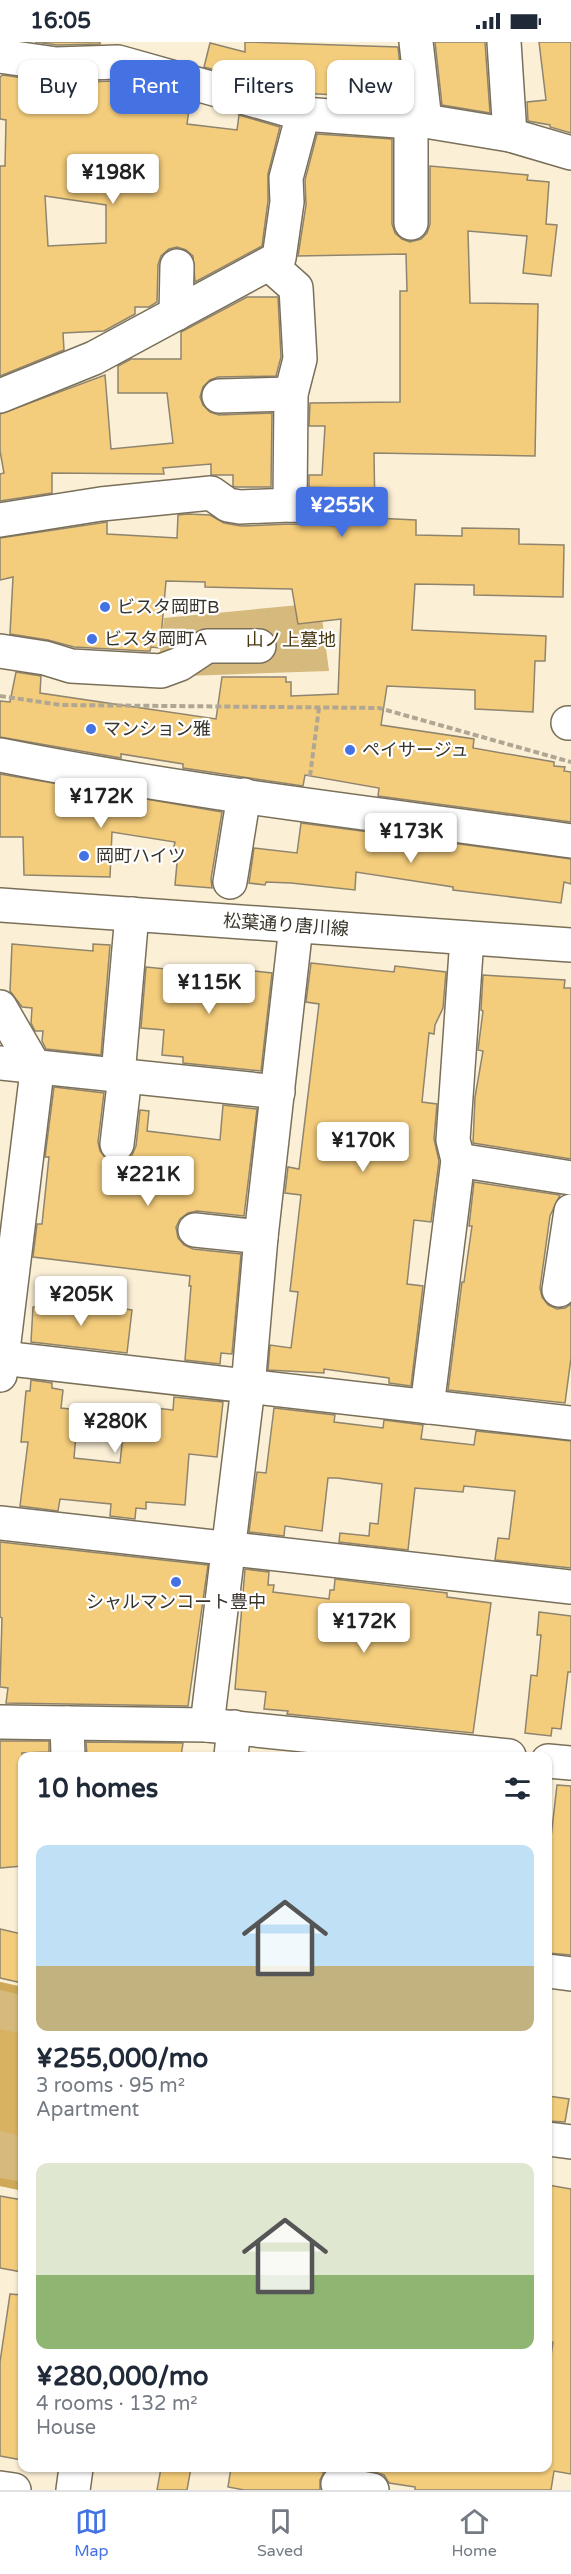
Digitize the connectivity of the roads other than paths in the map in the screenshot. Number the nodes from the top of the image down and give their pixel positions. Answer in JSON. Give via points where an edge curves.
{"nodes":[{"id":1,"x":416,"y":42,"type":"edge"},
{"id":2,"x":504,"y":42,"type":"edge"},
{"id":3,"x":0,"y":56,"type":"edge"},
{"id":4,"x":212,"y":88,"type":"edge"},
{"id":5,"x":303,"y":114,"type":"joint"},
{"id":6,"x":418,"y":121,"type":"junction"},
{"id":7,"x":510,"y":135,"type":"junction"},
{"id":8,"x":571,"y":153,"type":"edge"},
{"id":9,"x":411,"y":222,"type":"dead end"},
{"id":10,"x":269,"y":264,"type":"junction"},
{"id":11,"x":177,"y":266,"type":"dead end"},
{"id":12,"x":176,"y":314,"type":"junction"},
{"id":13,"x":291,"y":394,"type":"junction"},
{"id":14,"x":0,"y":396,"type":"edge"},
{"id":15,"x":219,"y":396,"type":"dead end"},
{"id":16,"x":290,"y":506,"type":"junction"},
{"id":17,"x":345,"y":507,"type":"dead end"},
{"id":18,"x":0,"y":520,"type":"edge"},
{"id":19,"x":259,"y":646,"type":"dead end"},
{"id":20,"x":0,"y":651,"type":"edge"},
{"id":21,"x":0,"y":755,"type":"edge"},
{"id":22,"x":244,"y":795,"type":"junction"},
{"id":23,"x":571,"y":841,"type":"edge"},
{"id":24,"x":230,"y":882,"type":"dead end"},
{"id":25,"x":0,"y":905,"type":"edge"},
{"id":26,"x":132,"y":914,"type":"junction"},
{"id":27,"x":296,"y":926,"type":"junction"},
{"id":28,"x":467,"y":938,"type":"junction"},
{"id":29,"x":571,"y":945,"type":"edge"},
{"id":30,"x":0,"y":1007,"type":"edge"},
{"id":31,"x":0,"y":1063,"type":"edge"},
{"id":32,"x":34,"y":1067,"type":"junction"},
{"id":33,"x":121,"y":1076,"type":"junction"},
{"id":34,"x":278,"y":1092,"type":"junction"},
{"id":35,"x":117,"y":1144,"type":"dead end"},
{"id":36,"x":458,"y":1160,"type":"junction"},
{"id":37,"x":571,"y":1178,"type":"edge"},
{"id":38,"x":571,"y":1211,"type":"edge"},
{"id":39,"x":195,"y":1230,"type":"dead end"},
{"id":40,"x":261,"y":1237,"type":"junction"},
{"id":41,"x":559,"y":1290,"type":"dead end"},
{"id":42,"x":1,"y":1364,"type":"edge"},
{"id":43,"x":248,"y":1387,"type":"junction"},
{"id":44,"x":427,"y":1407,"type":"junction"},
{"id":45,"x":571,"y":1423,"type":"edge"},
{"id":46,"x":0,"y":1523,"type":"edge"},
{"id":47,"x":230,"y":1548,"type":"junction"},
{"id":48,"x":571,"y":1587,"type":"edge"},
{"id":49,"x":0,"y":1722,"type":"edge"},
{"id":50,"x":67,"y":1723,"type":"junction"},
{"id":51,"x":224,"y":1736,"type":"edge"},
{"id":52,"x":68,"y":1752,"type":"edge"},
{"id":53,"x":431,"y":1752,"type":"edge"},
{"id":54,"x":552,"y":1761,"type":"edge"},
{"id":55,"x":571,"y":1763,"type":"edge"},
{"id":56,"x":552,"y":1972,"type":"edge"},
{"id":57,"x":571,"y":1974,"type":"edge"},
{"id":58,"x":552,"y":2140,"type":"edge"},
{"id":59,"x":571,"y":2142,"type":"edge"},
{"id":60,"x":75,"y":2472,"type":"edge"},
{"id":61,"x":338,"y":2480,"type":"edge"},
{"id":62,"x":0,"y":2488,"type":"edge"},
{"id":63,"x":14,"y":2490,"type":"edge"},
{"id":64,"x":72,"y":2490,"type":"edge"},
{"id":65,"x":372,"y":2490,"type":"edge"}],
"edges":[{"from":1,"to":6,"type":"street"},
{"from":2,"to":7,"type":"street"},
{"from":3,"to":4,"type":"street","via":[[56,64],[118,62]]},
{"from":5,"to":6,"type":"street"},
{"from":5,"to":10,"type":"street","via":[[286,178],[287,202],[279,258]]},
{"from":6,"to":7,"type":"street"},
{"from":6,"to":9,"type":"street"},
{"from":7,"to":8,"type":"street"},
{"from":10,"to":12,"type":"street"},
{"from":10,"to":13,"type":"street","via":[[296,288],[300,358]]},
{"from":11,"to":12,"type":"street"},
{"from":12,"to":14,"type":"street","via":[[94,358]]},
{"from":13,"to":15,"type":"street"},
{"from":13,"to":16,"type":"street"},
{"from":16,"to":17,"type":"street"},
{"from":16,"to":18,"type":"street","via":[[240,507],[228,505],[211,493],[101,504]]},
{"from":19,"to":20,"type":"street","via":[[207,646],[161,671],[71,666]]},
{"from":21,"to":22,"type":"street"},
{"from":22,"to":23,"type":"street"},
{"from":22,"to":24,"type":"street"},
{"from":25,"to":26,"type":"street","name":"松葉通り唐川線"},
{"from":26,"to":27,"type":"street","name":"松葉通り唐川線"},
{"from":26,"to":33,"type":"street"},
{"from":27,"to":28,"type":"street","name":"松葉通り唐川線"},
{"from":27,"to":34,"type":"street"},
{"from":28,"to":29,"type":"street","name":"松葉通り唐川線"},
{"from":28,"to":36,"type":"street","via":[[453,1140]]},
{"from":30,"to":32,"type":"street"},
{"from":31,"to":32,"type":"street"},
{"from":32,"to":33,"type":"street"},
{"from":32,"to":42,"type":"street","via":[[37,1071]]},
{"from":33,"to":34,"type":"street"},
{"from":33,"to":35,"type":"street"},
{"from":34,"to":40,"type":"street"},
{"from":36,"to":37,"type":"street"},
{"from":36,"to":44,"type":"street"},
{"from":38,"to":41,"type":"street"},
{"from":39,"to":40,"type":"street"},
{"from":40,"to":43,"type":"street"},
{"from":42,"to":43,"type":"street"},
{"from":43,"to":44,"type":"street"},
{"from":43,"to":47,"type":"street"},
{"from":44,"to":45,"type":"street"},
{"from":46,"to":47,"type":"street"},
{"from":47,"to":48,"type":"street"},
{"from":47,"to":51,"type":"street"},
{"from":49,"to":50,"type":"street"},
{"from":50,"to":51,"type":"street"},
{"from":50,"to":52,"type":"street"},
{"from":51,"to":53,"type":"street"},
{"from":54,"to":55,"type":"street"},
{"from":56,"to":57,"type":"street"},
{"from":58,"to":59,"type":"street"},
{"from":60,"to":64,"type":"street"},
{"from":61,"to":65,"type":"street"},
{"from":62,"to":63,"type":"street"}]}
